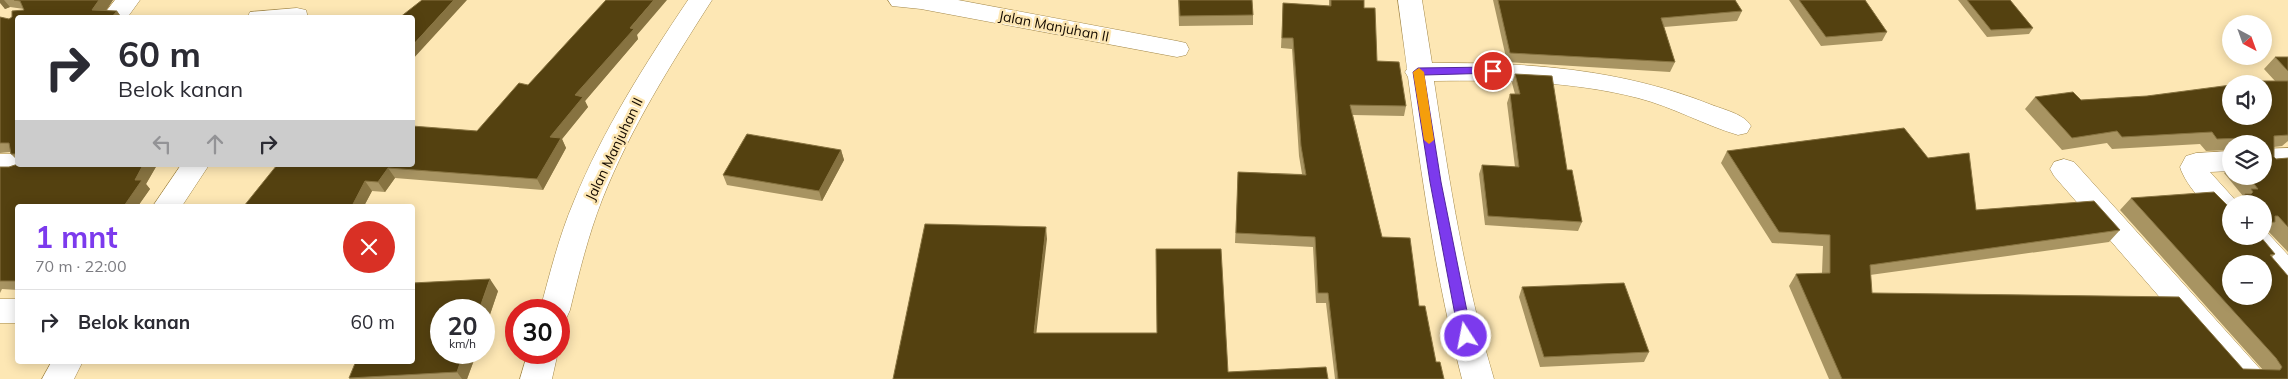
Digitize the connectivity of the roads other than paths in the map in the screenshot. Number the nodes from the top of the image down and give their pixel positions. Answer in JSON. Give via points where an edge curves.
{"nodes":[{"id":1,"x":128,"y":0,"type":"edge"},
{"id":2,"x":700,"y":0,"type":"edge"},
{"id":3,"x":914,"y":0,"type":"edge"},
{"id":4,"x":1410,"y":0,"type":"edge"},
{"id":5,"x":301,"y":11,"type":"edge"},
{"id":6,"x":116,"y":15,"type":"edge"},
{"id":7,"x":277,"y":15,"type":"edge"},
{"id":8,"x":1177,"y":49,"type":"dead end"},
{"id":9,"x":1418,"y":72,"type":"junction"},
{"id":10,"x":1738,"y":126,"type":"dead end"},
{"id":11,"x":2288,"y":158,"type":"edge"},
{"id":12,"x":2272,"y":159,"type":"edge"},
{"id":13,"x":2222,"y":162,"type":"edge"},
{"id":14,"x":0,"y":164,"type":"edge"},
{"id":15,"x":15,"y":164,"type":"edge"},
{"id":16,"x":193,"y":167,"type":"edge"},
{"id":17,"x":2064,"y":169,"type":"dead end"},
{"id":18,"x":2222,"y":203,"type":"edge"},
{"id":19,"x":168,"y":204,"type":"edge"},
{"id":20,"x":2261,"y":245,"type":"edge"},
{"id":21,"x":2288,"y":274,"type":"edge"},
{"id":22,"x":558,"y":299,"type":"edge"},
{"id":23,"x":0,"y":311,"type":"edge"},
{"id":24,"x":15,"y":311,"type":"edge"},
{"id":25,"x":66,"y":364,"type":"edge"},
{"id":26,"x":540,"y":364,"type":"edge"},
{"id":27,"x":58,"y":379,"type":"edge"},
{"id":28,"x":536,"y":379,"type":"edge"},
{"id":29,"x":1478,"y":379,"type":"edge"},
{"id":30,"x":2250,"y":379,"type":"edge"}],
"edges":[{"from":1,"to":6,"type":"street"},
{"from":2,"to":22,"type":"street","name":"Jalan Manjuhan II","via":[[660,61],[617,138],[588,201]]},
{"from":3,"to":8,"type":"street","name":"Jalan Manjuhan II"},
{"from":4,"to":9,"type":"street"},
{"from":5,"to":7,"type":"street"},
{"from":9,"to":10,"type":"street","via":[[1493,71],[1624,86],[1675,101]]},
{"from":9,"to":29,"type":"street","via":[[1439,201],[1466,336]]},
{"from":11,"to":12,"type":"street"},
{"from":13,"to":18,"type":"street","via":[[2196,163],[2194,167],[2196,175]]},
{"from":14,"to":15,"type":"street"},
{"from":16,"to":19,"type":"street"},
{"from":17,"to":30,"type":"street"},
{"from":20,"to":21,"type":"street"},
{"from":23,"to":24,"type":"street"},
{"from":25,"to":27,"type":"street"},
{"from":26,"to":28,"type":"street"}]}
